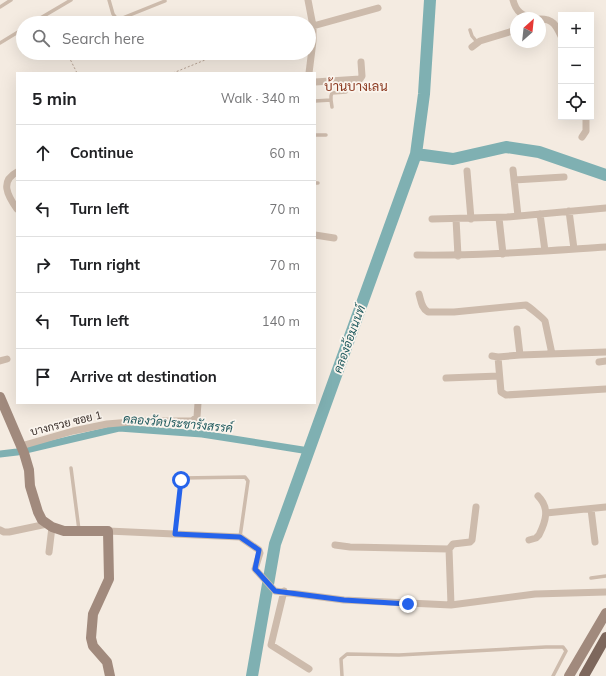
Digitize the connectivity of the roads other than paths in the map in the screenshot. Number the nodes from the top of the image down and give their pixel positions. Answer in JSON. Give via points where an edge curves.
{"nodes":[{"id":1,"x":11,"y":0,"type":"edge"},
{"id":2,"x":71,"y":0,"type":"edge"},
{"id":3,"x":109,"y":0,"type":"edge"},
{"id":4,"x":308,"y":0,"type":"edge"},
{"id":5,"x":513,"y":0,"type":"edge"},
{"id":6,"x":166,"y":1,"type":"dead end"},
{"id":7,"x":0,"y":7,"type":"edge"},
{"id":8,"x":378,"y":8,"type":"dead end"},
{"id":9,"x":518,"y":12,"type":"edge"},
{"id":10,"x":44,"y":16,"type":"edge"},
{"id":11,"x":115,"y":16,"type":"edge"},
{"id":12,"x":128,"y":16,"type":"edge"},
{"id":13,"x":311,"y":16,"type":"edge"},
{"id":14,"x":546,"y":19,"type":"edge"},
{"id":15,"x":316,"y":25,"type":"edge"},
{"id":16,"x":470,"y":30,"type":"dead end"},
{"id":17,"x":558,"y":30,"type":"edge"},
{"id":18,"x":510,"y":31,"type":"edge"},
{"id":19,"x":16,"y":33,"type":"edge"},
{"id":20,"x":0,"y":43,"type":"edge"},
{"id":21,"x":475,"y":45,"type":"joint"},
{"id":22,"x":311,"y":60,"type":"edge"},
{"id":23,"x":361,"y":62,"type":"dead end"},
{"id":24,"x":309,"y":72,"type":"edge"},
{"id":25,"x":316,"y":82,"type":"edge"},
{"id":26,"x":346,"y":92,"type":"dead end"},
{"id":27,"x":331,"y":100,"type":"junction"},
{"id":28,"x":316,"y":101,"type":"edge"},
{"id":29,"x":332,"y":107,"type":"dead end"},
{"id":30,"x":586,"y":120,"type":"edge"},
{"id":31,"x":316,"y":135,"type":"edge"},
{"id":32,"x":326,"y":135,"type":"dead end"},
{"id":33,"x":582,"y":138,"type":"dead end"},
{"id":34,"x":513,"y":170,"type":"dead end"},
{"id":35,"x":467,"y":171,"type":"dead end"},
{"id":36,"x":16,"y":172,"type":"edge"},
{"id":37,"x":564,"y":177,"type":"dead end"},
{"id":38,"x":514,"y":180,"type":"junction"},
{"id":39,"x":16,"y":208,"type":"edge"},
{"id":40,"x":606,"y":208,"type":"edge"},
{"id":41,"x":569,"y":211,"type":"junction"},
{"id":42,"x":540,"y":214,"type":"junction"},
{"id":43,"x":518,"y":216,"type":"junction"},
{"id":44,"x":471,"y":218,"type":"junction"},
{"id":45,"x":499,"y":218,"type":"junction"},
{"id":46,"x":432,"y":219,"type":"dead end"},
{"id":47,"x":456,"y":219,"type":"junction"},
{"id":48,"x":316,"y":235,"type":"edge"},
{"id":49,"x":334,"y":238,"type":"dead end"},
{"id":50,"x":606,"y":247,"type":"edge"},
{"id":51,"x":574,"y":249,"type":"junction"},
{"id":52,"x":545,"y":250,"type":"junction"},
{"id":53,"x":503,"y":254,"type":"junction"},
{"id":54,"x":417,"y":255,"type":"dead end"},
{"id":55,"x":458,"y":256,"type":"junction"},
{"id":56,"x":420,"y":294,"type":"dead end"},
{"id":57,"x":517,"y":329,"type":"dead end"},
{"id":58,"x":606,"y":352,"type":"edge"},
{"id":59,"x":552,"y":354,"type":"junction"},
{"id":60,"x":520,"y":355,"type":"junction"},
{"id":61,"x":499,"y":376,"type":"junction"},
{"id":62,"x":446,"y":378,"type":"dead end"},
{"id":63,"x":606,"y":389,"type":"edge"},
{"id":64,"x":0,"y":397,"type":"edge"},
{"id":65,"x":198,"y":404,"type":"edge"},
{"id":66,"x":22,"y":449,"type":"junction"},
{"id":67,"x":71,"y":468,"type":"dead end"},
{"id":68,"x":538,"y":496,"type":"dead end"},
{"id":69,"x":476,"y":507,"type":"dead end"},
{"id":70,"x":606,"y":507,"type":"edge"},
{"id":71,"x":591,"y":509,"type":"junction"},
{"id":72,"x":546,"y":513,"type":"junction"},
{"id":73,"x":49,"y":526,"type":"junction"},
{"id":74,"x":0,"y":530,"type":"edge"},
{"id":75,"x":79,"y":531,"type":"junction"},
{"id":76,"x":108,"y":531,"type":"junction"},
{"id":77,"x":175,"y":534,"type":"junction"},
{"id":78,"x":240,"y":537,"type":"junction"},
{"id":79,"x":529,"y":540,"type":"dead end"},
{"id":80,"x":595,"y":542,"type":"dead end"},
{"id":81,"x":335,"y":545,"type":"dead end"},
{"id":82,"x":449,"y":549,"type":"junction"},
{"id":83,"x":49,"y":552,"type":"dead end"},
{"id":84,"x":606,"y":576,"type":"edge"},
{"id":85,"x":590,"y":578,"type":"dead end"},
{"id":86,"x":284,"y":591,"type":"junction"},
{"id":87,"x":606,"y":592,"type":"edge"},
{"id":88,"x":451,"y":605,"type":"junction"},
{"id":89,"x":606,"y":614,"type":"edge"},
{"id":90,"x":606,"y":638,"type":"edge"},
{"id":91,"x":309,"y":669,"type":"dead end"},
{"id":92,"x":110,"y":676,"type":"edge"},
{"id":93,"x":342,"y":676,"type":"edge"},
{"id":94,"x":553,"y":676,"type":"edge"},
{"id":95,"x":570,"y":676,"type":"edge"},
{"id":96,"x":584,"y":676,"type":"edge"}],
"edges":[{"from":1,"to":7,"type":"lane"},
{"from":2,"to":10,"type":"lane"},
{"from":3,"to":11,"type":"lane"},
{"from":4,"to":13,"type":"street"},
{"from":5,"to":9,"type":"street"},
{"from":6,"to":12,"type":"lane"},
{"from":8,"to":15,"type":"street"},
{"from":14,"to":17,"type":"street","via":[[552,21]]},
{"from":16,"to":21,"type":"lane"},
{"from":18,"to":21,"type":"street"},
{"from":19,"to":20,"type":"lane"},
{"from":22,"to":24,"type":"street"},
{"from":23,"to":25,"type":"street","via":[[360,79]]},
{"from":26,"to":27,"type":"lane","via":[[332,93]]},
{"from":27,"to":28,"type":"lane"},
{"from":27,"to":29,"type":"lane"},
{"from":30,"to":33,"type":"street","via":[[586,131]]},
{"from":31,"to":32,"type":"lane"},
{"from":34,"to":38,"type":"street"},
{"from":35,"to":44,"type":"street"},
{"from":36,"to":39,"type":"street","via":[[5,179],[4,185]]},
{"from":37,"to":38,"type":"street"},
{"from":38,"to":43,"type":"street"},
{"from":40,"to":41,"type":"street"},
{"from":41,"to":42,"type":"street"},
{"from":41,"to":51,"type":"street"},
{"from":42,"to":43,"type":"street"},
{"from":42,"to":52,"type":"street"},
{"from":43,"to":45,"type":"street"},
{"from":44,"to":45,"type":"street"},
{"from":44,"to":47,"type":"street"},
{"from":45,"to":53,"type":"street"},
{"from":46,"to":47,"type":"street"},
{"from":47,"to":55,"type":"street"},
{"from":48,"to":49,"type":"street"},
{"from":50,"to":51,"type":"street"},
{"from":51,"to":52,"type":"street"},
{"from":52,"to":53,"type":"street"},
{"from":53,"to":55,"type":"street"},
{"from":54,"to":55,"type":"street"},
{"from":56,"to":59,"type":"street","via":[[422,307],[428,312],[530,306],[544,318]]},
{"from":57,"to":60,"type":"street"},
{"from":58,"to":59,"type":"street"},
{"from":59,"to":60,"type":"street"},
{"from":60,"to":61,"type":"street","via":[[495,357]]},
{"from":61,"to":62,"type":"street"},
{"from":61,"to":63,"type":"street","via":[[501,392],[506,395]]},
{"from":64,"to":66,"type":"street"},
{"from":65,"to":66,"type":"street","name":"บางกรวย ซอย 1","via":[[197,417],[192,421],[107,424],[73,431]]},
{"from":66,"to":73,"type":"street","via":[[38,512]]},
{"from":67,"to":75,"type":"lane"},
{"from":68,"to":72,"type":"street","via":[[543,500]]},
{"from":69,"to":82,"type":"street","via":[[472,540],[453,544]]},
{"from":70,"to":71,"type":"street"},
{"from":71,"to":72,"type":"street"},
{"from":71,"to":80,"type":"street"},
{"from":72,"to":79,"type":"street","via":[[539,535]]},
{"from":73,"to":74,"type":"street","via":[[9,532]]},
{"from":73,"to":75,"type":"street","via":[[64,531]]},
{"from":73,"to":83,"type":"street"},
{"from":75,"to":76,"type":"street"},
{"from":76,"to":77,"type":"street"},
{"from":76,"to":92,"type":"street","via":[[109,579],[93,614],[91,638],[93,646],[107,662]]},
{"from":77,"to":78,"type":"street"},
{"from":77,"to":78,"type":"lane","via":[[182,478],[244,477],[248,481]]},
{"from":78,"to":86,"type":"street","via":[[259,550],[255,569],[275,591]]},
{"from":81,"to":82,"type":"street"},
{"from":82,"to":88,"type":"street"},
{"from":84,"to":85,"type":"lane"},
{"from":86,"to":88,"type":"street","via":[[344,600]]},
{"from":86,"to":91,"type":"street","via":[[271,645]]},
{"from":87,"to":88,"type":"street","via":[[535,594]]},
{"from":89,"to":95,"type":"street"},
{"from":90,"to":96,"type":"main road"},
{"from":93,"to":94,"type":"lane","via":[[341,659],[347,654],[399,655],[563,647],[566,651]]}]}
